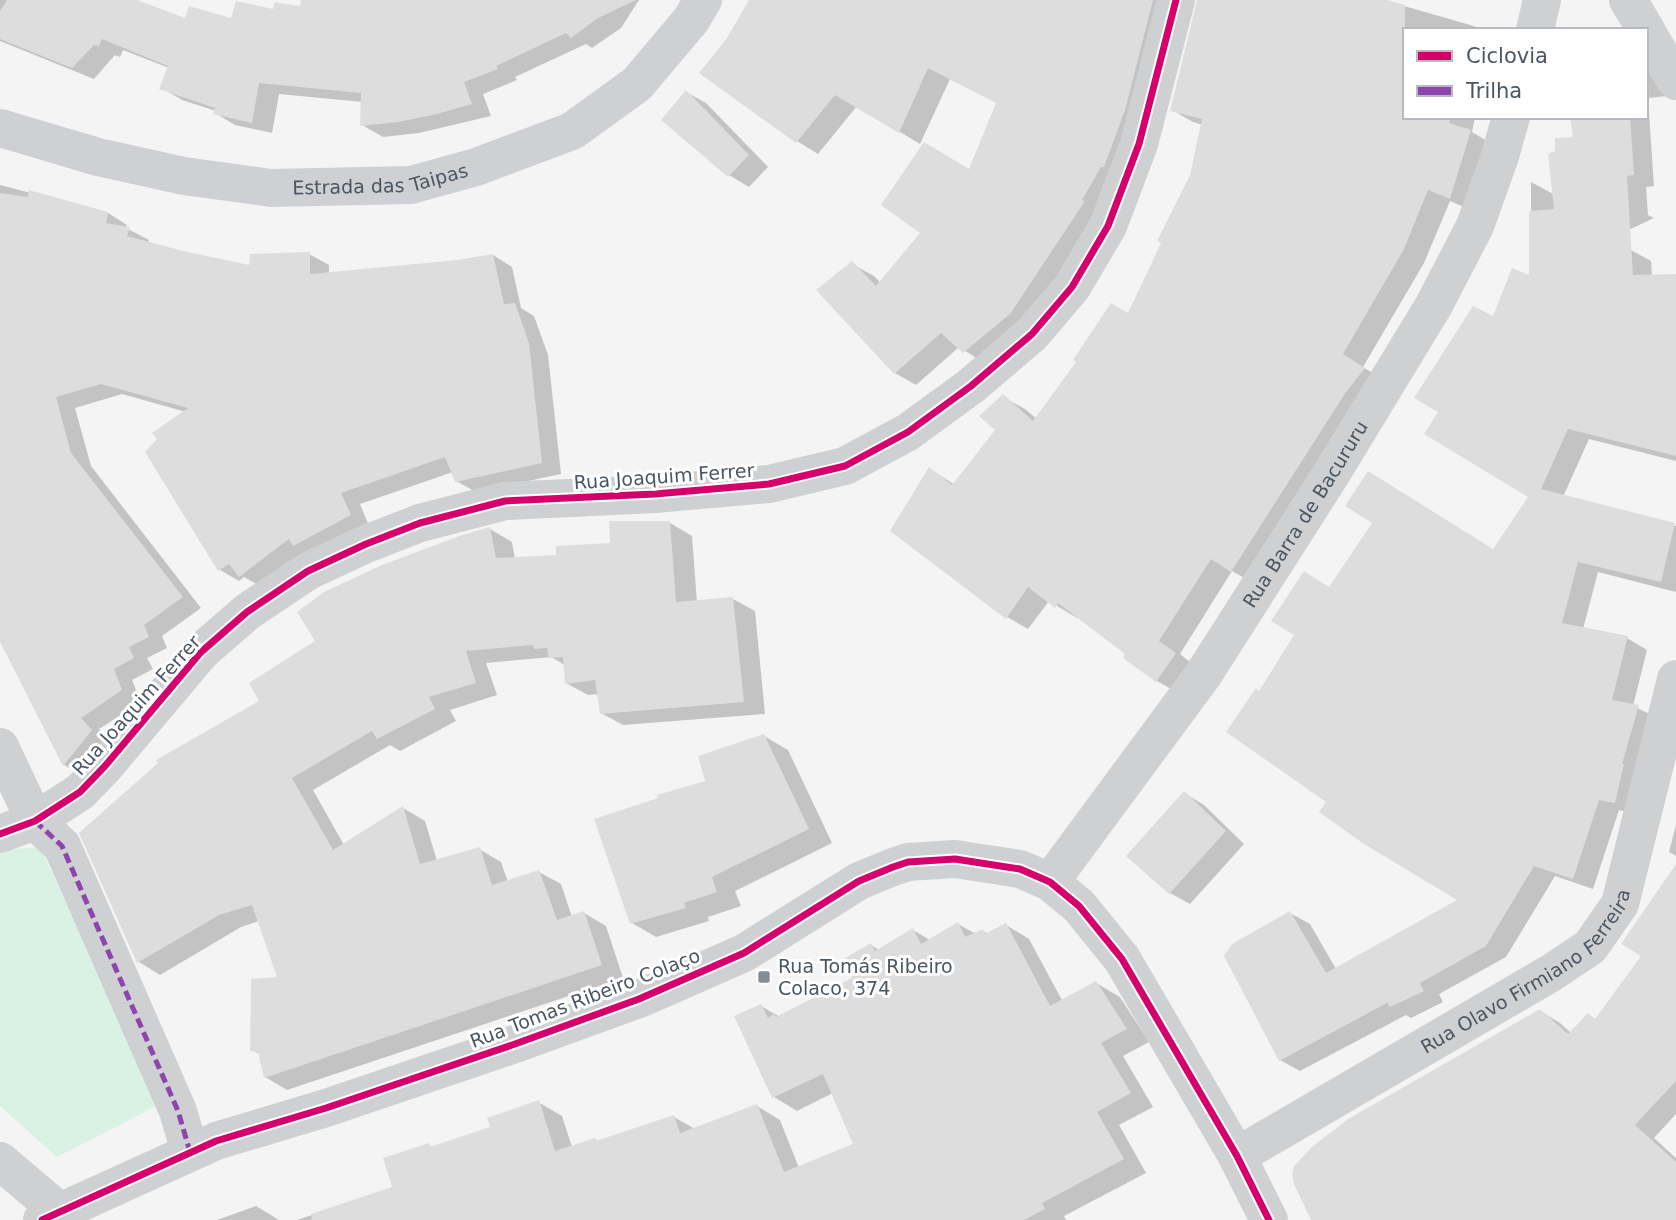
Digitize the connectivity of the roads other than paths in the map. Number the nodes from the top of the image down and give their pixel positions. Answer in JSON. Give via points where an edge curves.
{"nodes":[{"id":1,"x":704,"y":0,"type":"edge"},
{"id":2,"x":1176,"y":0,"type":"edge"},
{"id":3,"x":1542,"y":0,"type":"edge"},
{"id":4,"x":1628,"y":0,"type":"edge"},
{"id":5,"x":1535,"y":28,"type":"edge"},
{"id":6,"x":1645,"y":28,"type":"edge"},
{"id":7,"x":1648,"y":33,"type":"edge"},
{"id":8,"x":1676,"y":81,"type":"edge"},
{"id":9,"x":1510,"y":119,"type":"edge"},
{"id":10,"x":0,"y":128,"type":"edge"},
{"id":11,"x":1676,"y":680,"type":"edge"},
{"id":12,"x":0,"y":747,"type":"edge"},
{"id":13,"x":35,"y":821,"type":"junction"},
{"id":14,"x":0,"y":834,"type":"edge"},
{"id":15,"x":1050,"y":882,"type":"junction"},
{"id":16,"x":190,"y":1152,"type":"junction"},
{"id":17,"x":1237,"y":1156,"type":"junction"},
{"id":18,"x":0,"y":1161,"type":"edge"},
{"id":19,"x":50,"y":1215,"type":"edge"},
{"id":20,"x":1269,"y":1220,"type":"edge"}],
"edges":[{"from":1,"to":10,"type":"main road","name":"Estrada das Taipas","via":[[637,84],[572,131],[476,167],[411,185],[271,188],[98,157]]},
{"from":2,"to":13,"type":"street","name":"Rua Joaquim Ferrer","via":[[1139,144],[1108,226],[1072,287],[1032,334],[908,432],[845,466],[769,484],[505,501],[419,523],[354,549],[308,571],[247,612],[201,652],[79,792]]},
{"from":3,"to":5,"type":"street"},
{"from":4,"to":6,"type":"street"},
{"from":7,"to":8,"type":"street"},
{"from":9,"to":15,"type":"street","name":"Rua Barra de Bacururu","via":[[1475,226],[1434,305],[1203,675]]},
{"from":11,"to":17,"type":"street","name":"Rua Olavo Firmiano Ferreira","via":[[1620,904],[1590,947]]},
{"from":12,"to":13,"type":"street"},
{"from":13,"to":14,"type":"street","name":"Rua Joaquim Ferrer"},
{"from":13,"to":16,"type":"street","via":[[62,846],[178,1111]]},
{"from":15,"to":16,"type":"street","name":"Rua Tomas Ribeiro Colaço","via":[[1020,869],[955,859],[908,862],[859,881],[744,953],[639,999]]},
{"from":15,"to":17,"type":"street","name":"Rua Tomas Ribeiro Colaço","via":[[1079,906],[1122,959]]},
{"from":16,"to":19,"type":"street","name":"Rua Tomas Ribeiro Colaço"},
{"from":17,"to":20,"type":"street","name":"Rua Tomas Ribeiro Colaço"},
{"from":18,"to":19,"type":"street","name":"Rua Tomas Ribeiro Colaço"}]}
